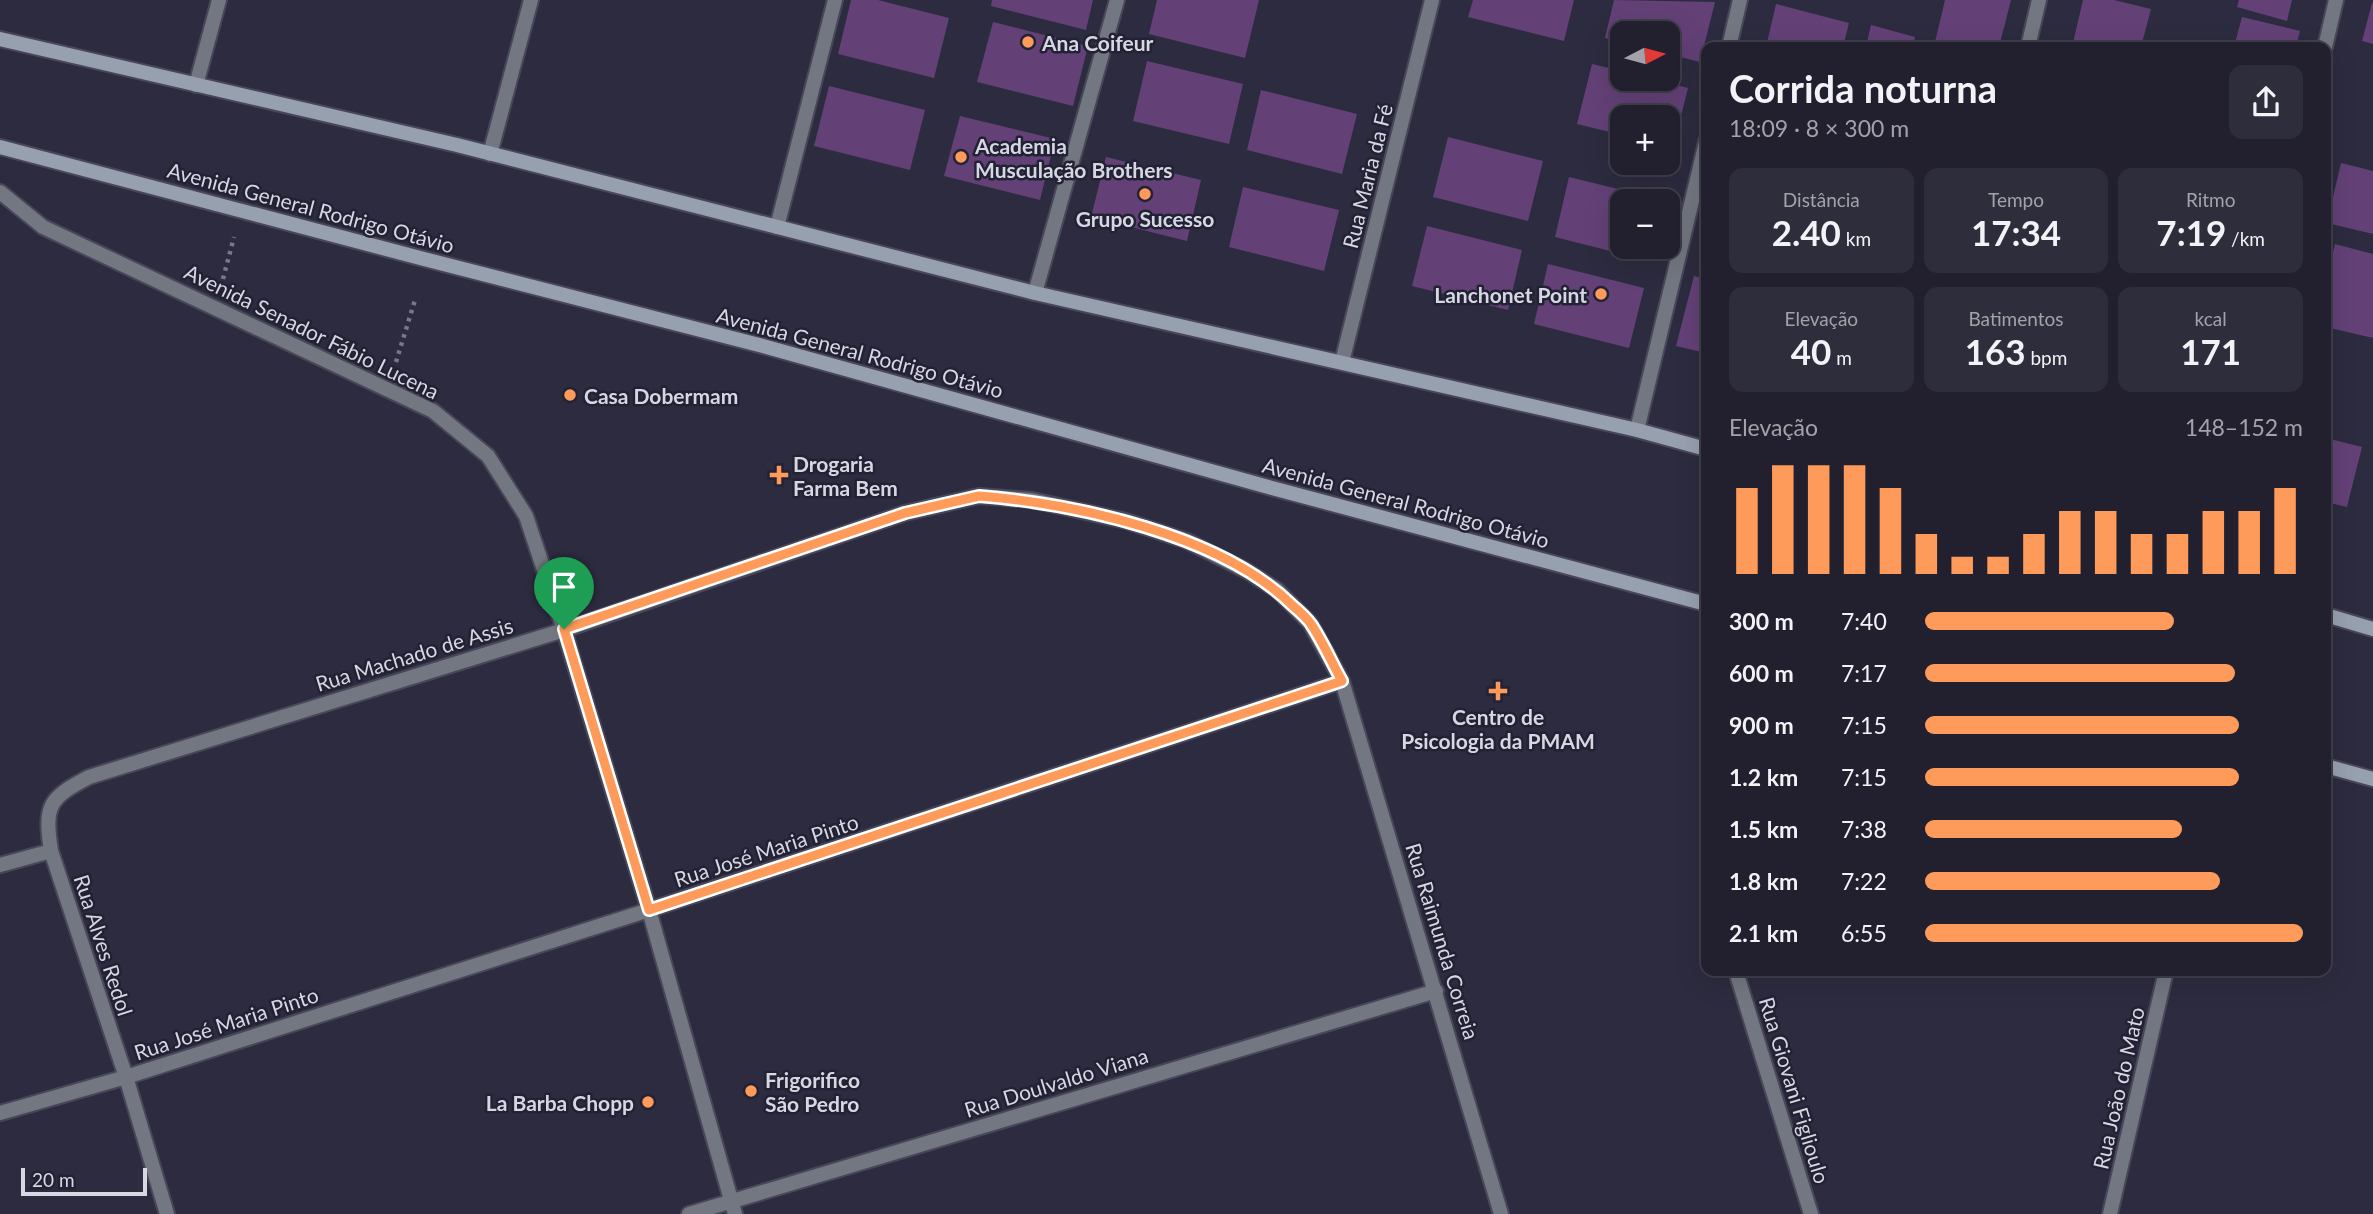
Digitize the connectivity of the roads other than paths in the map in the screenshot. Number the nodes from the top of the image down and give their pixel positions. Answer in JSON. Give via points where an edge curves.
{"nodes":[{"id":1,"x":219,"y":0,"type":"edge"},
{"id":2,"x":531,"y":0,"type":"edge"},
{"id":3,"x":835,"y":0,"type":"edge"},
{"id":4,"x":1117,"y":0,"type":"edge"},
{"id":5,"x":1432,"y":0,"type":"edge"},
{"id":6,"x":1740,"y":0,"type":"edge"},
{"id":7,"x":2039,"y":0,"type":"edge"},
{"id":8,"x":2336,"y":0,"type":"edge"},
{"id":9,"x":0,"y":39,"type":"edge"},
{"id":10,"x":1730,"y":42,"type":"edge"},
{"id":11,"x":2029,"y":42,"type":"edge"},
{"id":12,"x":2326,"y":42,"type":"edge"},
{"id":13,"x":196,"y":85,"type":"junction"},
{"id":14,"x":0,"y":147,"type":"edge"},
{"id":15,"x":490,"y":154,"type":"junction"},
{"id":16,"x":1701,"y":163,"type":"edge"},
{"id":17,"x":0,"y":192,"type":"edge"},
{"id":18,"x":777,"y":227,"type":"junction"},
{"id":19,"x":1035,"y":293,"type":"junction"},
{"id":20,"x":1342,"y":362,"type":"junction"},
{"id":21,"x":1637,"y":430,"type":"junction"},
{"id":22,"x":1701,"y":448,"type":"edge"},
{"id":23,"x":1247,"y":571,"type":"joint"},
{"id":24,"x":1701,"y":603,"type":"edge"},
{"id":25,"x":2331,"y":616,"type":"edge"},
{"id":26,"x":564,"y":629,"type":"junction"},
{"id":27,"x":2373,"y":629,"type":"edge"},
{"id":28,"x":1342,"y":681,"type":"junction"},
{"id":29,"x":2331,"y":767,"type":"edge"},
{"id":30,"x":2373,"y":779,"type":"edge"},
{"id":31,"x":51,"y":851,"type":"junction"},
{"id":32,"x":0,"y":864,"type":"edge"},
{"id":33,"x":649,"y":910,"type":"junction"},
{"id":34,"x":2165,"y":976,"type":"edge"},
{"id":35,"x":1738,"y":978,"type":"dead end"},
{"id":36,"x":1436,"y":990,"type":"junction"},
{"id":37,"x":126,"y":1077,"type":"junction"},
{"id":38,"x":0,"y":1113,"type":"edge"},
{"id":39,"x":733,"y":1207,"type":"edge"},
{"id":40,"x":167,"y":1214,"type":"edge"},
{"id":41,"x":689,"y":1214,"type":"edge"},
{"id":42,"x":1501,"y":1214,"type":"edge"},
{"id":43,"x":1811,"y":1214,"type":"edge"},
{"id":44,"x":2110,"y":1214,"type":"edge"}],
"edges":[{"from":1,"to":13,"type":"street"},
{"from":2,"to":15,"type":"street"},
{"from":3,"to":18,"type":"street"},
{"from":4,"to":19,"type":"street"},
{"from":5,"to":20,"type":"street","name":"Rua Maria da Fé"},
{"from":6,"to":10,"type":"street"},
{"from":7,"to":11,"type":"street"},
{"from":8,"to":12,"type":"street"},
{"from":9,"to":13,"type":"main road"},
{"from":13,"to":15,"type":"main road"},
{"from":14,"to":24,"type":"main road","name":"Avenida General Rodrigo Otávio","via":[[763,346]]},
{"from":15,"to":18,"type":"main road"},
{"from":16,"to":21,"type":"street"},
{"from":17,"to":26,"type":"street","name":"Avenida Senador Fábio Lucena","via":[[43,227],[433,411],[488,456],[526,516]]},
{"from":18,"to":19,"type":"main road"},
{"from":19,"to":20,"type":"main road"},
{"from":20,"to":21,"type":"main road"},
{"from":21,"to":22,"type":"main road"},
{"from":23,"to":26,"type":"street","name":"Rua Machado de Assis","via":[[1187,541],[1126,521],[1032,500],[979,496],[905,513]]},
{"from":23,"to":28,"type":"street","name":"Rua Raimunda Correia","via":[[1277,590],[1310,623]]},
{"from":25,"to":27,"type":"main road"},
{"from":26,"to":31,"type":"street","name":"Rua Machado de Assis","via":[[89,777],[52,803],[46,820]]},
{"from":26,"to":33,"type":"street","name":"Avenida Senador Fábio Lucena"},
{"from":28,"to":33,"type":"street","name":"Rua José Maria Pinto"},
{"from":28,"to":36,"type":"street","name":"Rua Raimunda Correia"},
{"from":29,"to":30,"type":"main road"},
{"from":31,"to":32,"type":"street"},
{"from":31,"to":37,"type":"street","name":"Rua Alves Redol"},
{"from":33,"to":37,"type":"street","name":"Rua José Maria Pinto"},
{"from":33,"to":39,"type":"street","name":"Avenida Senador Fábio Lucena"},
{"from":34,"to":44,"type":"street","name":"Rua João do Mato"},
{"from":35,"to":43,"type":"street","name":"Rua Giovani Figlioulo"},
{"from":36,"to":39,"type":"street","name":"Rua Doulvaldo Viana"},
{"from":36,"to":42,"type":"street","name":"Rua Raimunda Correia"},
{"from":37,"to":38,"type":"street","name":"Rua José Maria Pinto"},
{"from":37,"to":40,"type":"street","name":"Rua Alves Redol"},
{"from":39,"to":41,"type":"street","name":"Rua Doulvaldo Viana"}]}
